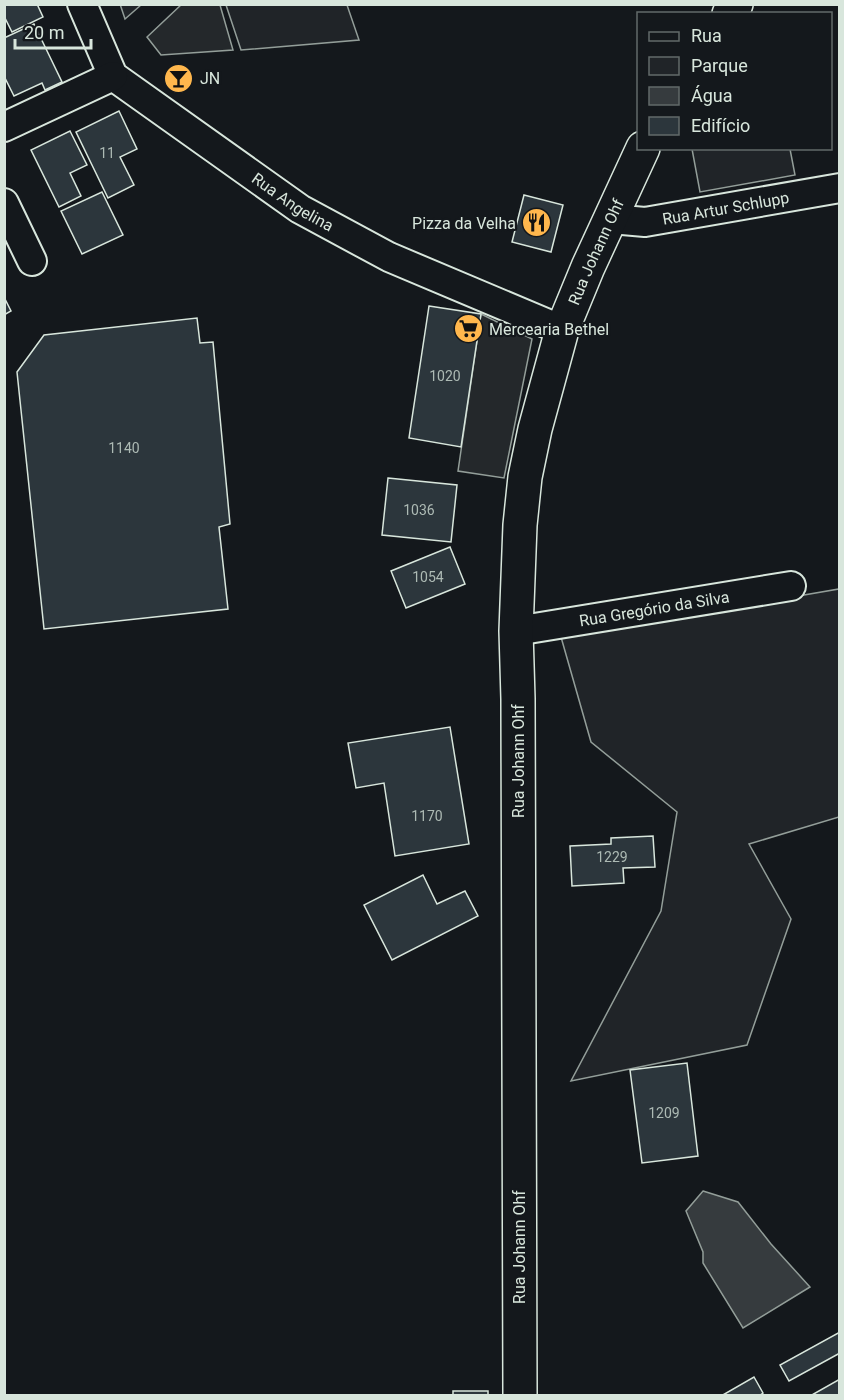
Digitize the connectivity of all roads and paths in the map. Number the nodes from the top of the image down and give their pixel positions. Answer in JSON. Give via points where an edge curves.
{"nodes":[{"id":1,"x":82,"y":4,"type":"edge"},
{"id":2,"x":113,"y":76,"type":"junction"},
{"id":3,"x":4,"y":128,"type":"edge"},
{"id":4,"x":642,"y":150,"type":"edge"},
{"id":5,"x":840,"y":188,"type":"edge"},
{"id":6,"x":4,"y":202,"type":"edge"},
{"id":7,"x":611,"y":219,"type":"junction"},
{"id":8,"x":32,"y":261,"type":"dead end"},
{"id":9,"x":562,"y":330,"type":"junction"},
{"id":10,"x":790,"y":586,"type":"dead end"},
{"id":11,"x":516,"y":632,"type":"junction"},
{"id":12,"x":520,"y":1395,"type":"edge"}],
"edges":[{"from":1,"to":2,"type":"street"},
{"from":2,"to":3,"type":"street"},
{"from":2,"to":9,"type":"street","name":"Rua Angelina","via":[[300,209],[389,257]]},
{"from":4,"to":7,"type":"main road","name":"Rua Johann Ohf"},
{"from":5,"to":7,"type":"street","name":"Rua Artur Schlupp","via":[[645,222]]},
{"from":6,"to":8,"type":"street"},
{"from":7,"to":9,"type":"main road","name":"Rua Johann Ohf"},
{"from":9,"to":11,"type":"main road","name":"Rua Johann Ohf","via":[[525,477]]},
{"from":10,"to":11,"type":"street","name":"Rua Gregório da Silva"},
{"from":11,"to":12,"type":"main road","name":"Rua Johann Ohf"}]}
